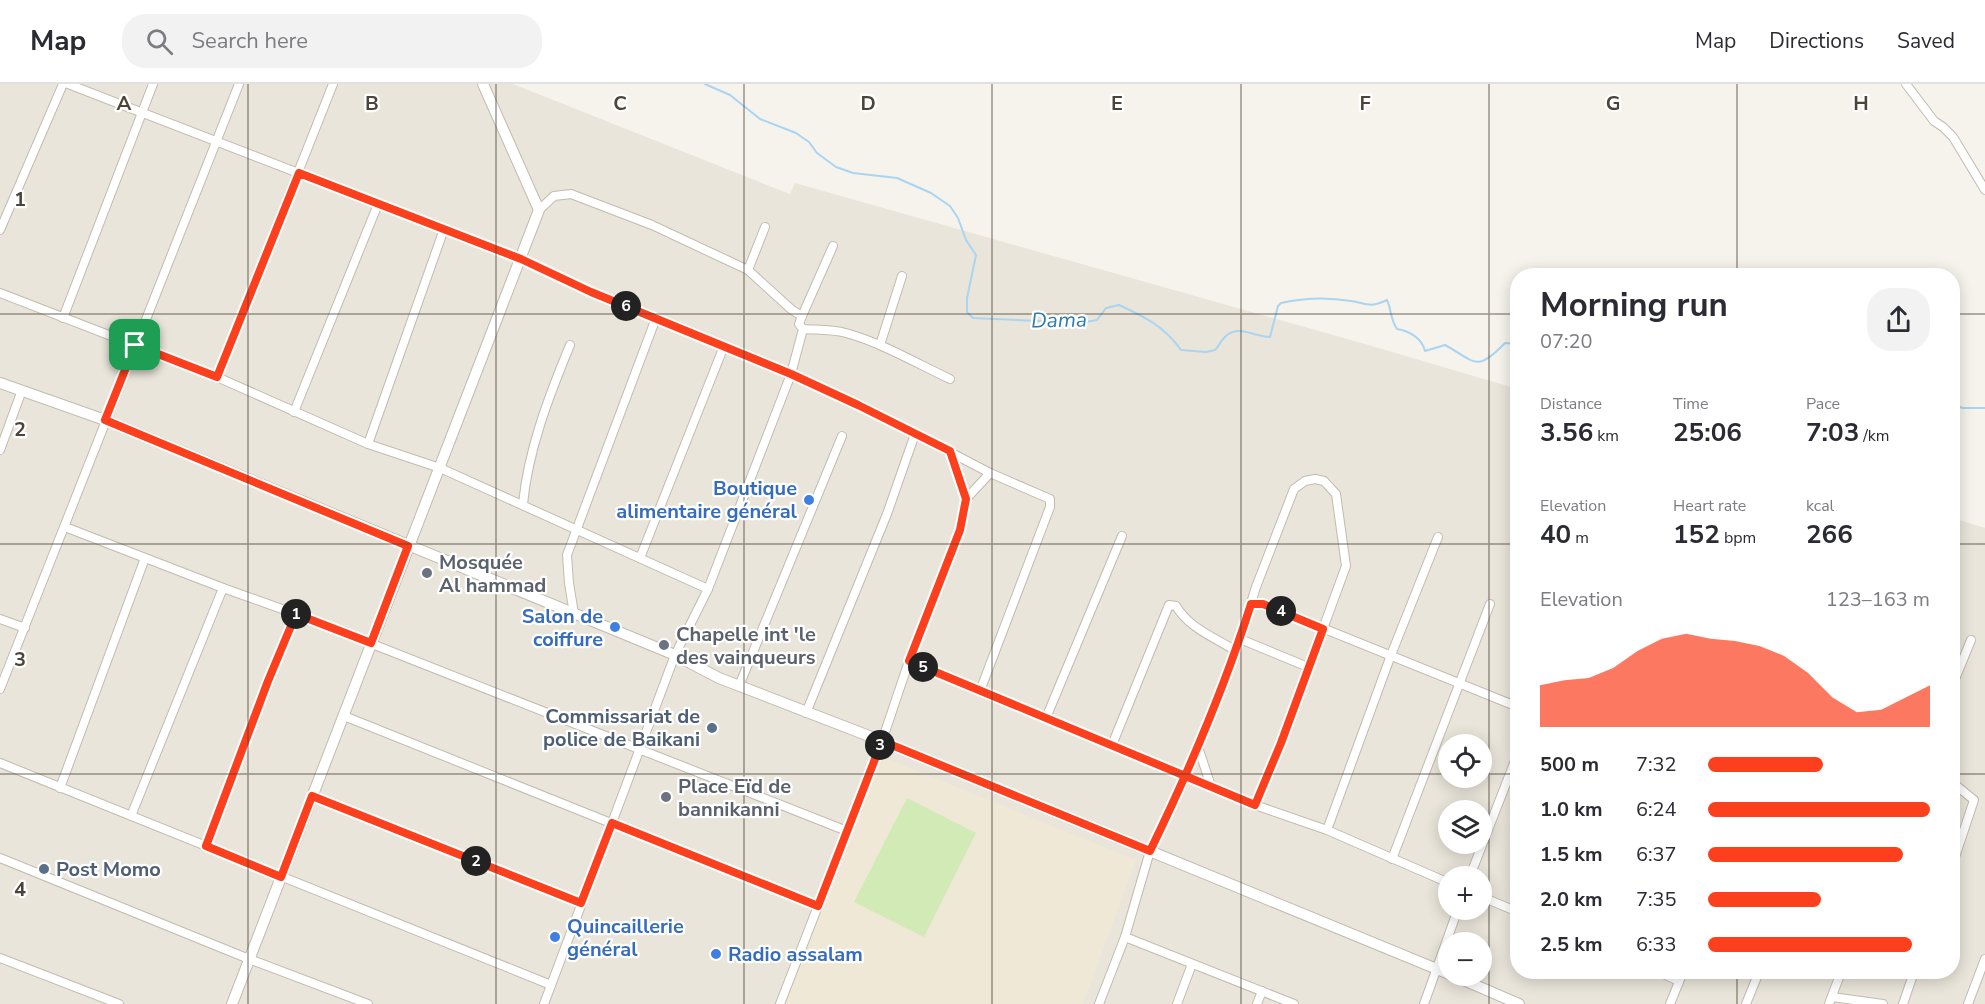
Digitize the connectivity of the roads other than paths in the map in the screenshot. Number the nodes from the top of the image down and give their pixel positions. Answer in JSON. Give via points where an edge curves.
{"nodes":[{"id":1,"x":63,"y":84,"type":"edge"},
{"id":2,"x":68,"y":84,"type":"edge"},
{"id":3,"x":153,"y":84,"type":"edge"},
{"id":4,"x":239,"y":84,"type":"edge"},
{"id":5,"x":333,"y":84,"type":"edge"},
{"id":6,"x":483,"y":84,"type":"edge"},
{"id":7,"x":1905,"y":84,"type":"edge"},
{"id":8,"x":142,"y":112,"type":"junction"},
{"id":9,"x":217,"y":141,"type":"junction"},
{"id":10,"x":299,"y":173,"type":"junction"},
{"id":11,"x":1985,"y":190,"type":"edge"},
{"id":12,"x":378,"y":204,"type":"junction"},
{"id":13,"x":539,"y":210,"type":"junction"},
{"id":14,"x":765,"y":227,"type":"dead end"},
{"id":15,"x":444,"y":229,"type":"junction"},
{"id":16,"x":0,"y":230,"type":"edge"},
{"id":17,"x":833,"y":246,"type":"dead end"},
{"id":18,"x":521,"y":259,"type":"junction"},
{"id":19,"x":748,"y":270,"type":"junction"},
{"id":20,"x":902,"y":276,"type":"dead end"},
{"id":21,"x":0,"y":293,"type":"edge"},
{"id":22,"x":802,"y":316,"type":"junction"},
{"id":23,"x":63,"y":318,"type":"junction"},
{"id":24,"x":656,"y":318,"type":"junction"},
{"id":25,"x":803,"y":329,"type":"junction"},
{"id":26,"x":135,"y":345,"type":"junction"},
{"id":27,"x":570,"y":345,"type":"dead end"},
{"id":28,"x":880,"y":345,"type":"junction"},
{"id":29,"x":724,"y":346,"type":"junction"},
{"id":30,"x":791,"y":374,"type":"junction"},
{"id":31,"x":217,"y":377,"type":"junction"},
{"id":32,"x":950,"y":379,"type":"dead end"},
{"id":33,"x":0,"y":383,"type":"edge"},
{"id":34,"x":22,"y":390,"type":"junction"},
{"id":35,"x":294,"y":412,"type":"junction"},
{"id":36,"x":105,"y":420,"type":"junction"},
{"id":37,"x":915,"y":434,"type":"junction"},
{"id":38,"x":842,"y":436,"type":"dead end"},
{"id":39,"x":368,"y":444,"type":"junction"},
{"id":40,"x":0,"y":450,"type":"edge"},
{"id":41,"x":950,"y":451,"type":"junction"},
{"id":42,"x":440,"y":468,"type":"junction"},
{"id":43,"x":990,"y":472,"type":"junction"},
{"id":44,"x":966,"y":499,"type":"junction"},
{"id":45,"x":523,"y":504,"type":"junction"},
{"id":46,"x":65,"y":527,"type":"junction"},
{"id":47,"x":577,"y":530,"type":"junction"},
{"id":48,"x":1122,"y":536,"type":"dead end"},
{"id":49,"x":1438,"y":537,"type":"dead end"},
{"id":50,"x":408,"y":546,"type":"junction"},
{"id":51,"x":145,"y":558,"type":"junction"},
{"id":52,"x":640,"y":558,"type":"junction"},
{"id":53,"x":223,"y":588,"type":"junction"},
{"id":54,"x":708,"y":589,"type":"junction"},
{"id":55,"x":1251,"y":604,"type":"junction"},
{"id":56,"x":1490,"y":604,"type":"dead end"},
{"id":57,"x":296,"y":614,"type":"junction"},
{"id":58,"x":574,"y":614,"type":"junction"},
{"id":59,"x":0,"y":619,"type":"edge"},
{"id":60,"x":24,"y":628,"type":"junction"},
{"id":61,"x":1323,"y":629,"type":"junction"},
{"id":62,"x":1239,"y":639,"type":"junction"},
{"id":63,"x":1971,"y":640,"type":"dead end"},
{"id":64,"x":371,"y":643,"type":"junction"},
{"id":65,"x":1236,"y":651,"type":"junction"},
{"id":66,"x":675,"y":655,"type":"junction"},
{"id":67,"x":1391,"y":655,"type":"junction"},
{"id":68,"x":909,"y":661,"type":"junction"},
{"id":69,"x":1308,"y":667,"type":"junction"},
{"id":70,"x":1960,"y":667,"type":"edge"},
{"id":71,"x":1459,"y":685,"type":"junction"},
{"id":72,"x":739,"y":686,"type":"junction"},
{"id":73,"x":0,"y":689,"type":"edge"},
{"id":74,"x":980,"y":691,"type":"junction"},
{"id":75,"x":1510,"y":705,"type":"edge"},
{"id":76,"x":806,"y":713,"type":"junction"},
{"id":77,"x":344,"y":716,"type":"junction"},
{"id":78,"x":1046,"y":718,"type":"junction"},
{"id":79,"x":882,"y":741,"type":"junction"},
{"id":80,"x":1112,"y":746,"type":"junction"},
{"id":81,"x":1198,"y":747,"type":"junction"},
{"id":82,"x":640,"y":749,"type":"junction"},
{"id":83,"x":0,"y":763,"type":"edge"},
{"id":84,"x":1510,"y":774,"type":"edge"},
{"id":85,"x":1186,"y":776,"type":"junction"},
{"id":86,"x":1211,"y":786,"type":"junction"},
{"id":87,"x":60,"y":788,"type":"junction"},
{"id":88,"x":1960,"y":789,"type":"edge"},
{"id":89,"x":312,"y":796,"type":"junction"},
{"id":90,"x":1255,"y":805,"type":"junction"},
{"id":91,"x":131,"y":816,"type":"junction"},
{"id":92,"x":612,"y":823,"type":"junction"},
{"id":93,"x":1326,"y":830,"type":"junction"},
{"id":94,"x":847,"y":831,"type":"junction"},
{"id":95,"x":1960,"y":842,"type":"edge"},
{"id":96,"x":206,"y":846,"type":"junction"},
{"id":97,"x":1150,"y":851,"type":"junction"},
{"id":98,"x":0,"y":858,"type":"edge"},
{"id":99,"x":1392,"y":859,"type":"junction"},
{"id":100,"x":1474,"y":866,"type":"edge"},
{"id":101,"x":281,"y":877,"type":"junction"},
{"id":102,"x":1438,"y":878,"type":"edge"},
{"id":103,"x":1492,"y":901,"type":"edge"},
{"id":104,"x":581,"y":903,"type":"junction"},
{"id":105,"x":818,"y":906,"type":"junction"},
{"id":106,"x":1510,"y":909,"type":"edge"},
{"id":107,"x":1454,"y":920,"type":"edge"},
{"id":108,"x":1125,"y":937,"type":"junction"},
{"id":109,"x":0,"y":958,"type":"edge"},
{"id":110,"x":249,"y":959,"type":"junction"},
{"id":111,"x":1985,"y":959,"type":"edge"},
{"id":112,"x":1192,"y":964,"type":"junction"},
{"id":113,"x":1437,"y":969,"type":"junction"},
{"id":114,"x":1680,"y":979,"type":"edge"},
{"id":115,"x":1756,"y":979,"type":"edge"},
{"id":116,"x":1838,"y":979,"type":"edge"},
{"id":117,"x":1912,"y":979,"type":"edge"},
{"id":118,"x":551,"y":985,"type":"junction"},
{"id":119,"x":1478,"y":986,"type":"edge"},
{"id":120,"x":1262,"y":992,"type":"junction"},
{"id":121,"x":1830,"y":1001,"type":"edge"},
{"id":122,"x":119,"y":1004,"type":"edge"},
{"id":123,"x":232,"y":1004,"type":"edge"},
{"id":124,"x":368,"y":1004,"type":"edge"},
{"id":125,"x":544,"y":1004,"type":"edge"},
{"id":126,"x":780,"y":1004,"type":"edge"},
{"id":127,"x":1099,"y":1004,"type":"edge"},
{"id":128,"x":1177,"y":1004,"type":"edge"},
{"id":129,"x":1257,"y":1004,"type":"edge"},
{"id":130,"x":1294,"y":1004,"type":"edge"},
{"id":131,"x":1424,"y":1004,"type":"edge"},
{"id":132,"x":1519,"y":1004,"type":"edge"},
{"id":133,"x":1670,"y":1004,"type":"edge"},
{"id":134,"x":1746,"y":1004,"type":"edge"},
{"id":135,"x":1883,"y":1004,"type":"edge"},
{"id":136,"x":1903,"y":1004,"type":"edge"},
{"id":137,"x":1968,"y":1004,"type":"edge"}],
"edges":[{"from":1,"to":16,"type":"street"},
{"from":2,"to":8,"type":"street"},
{"from":3,"to":8,"type":"street"},
{"from":4,"to":9,"type":"street"},
{"from":5,"to":10,"type":"street"},
{"from":6,"to":13,"type":"street"},
{"from":7,"to":11,"type":"street","via":[[1934,121],[1953,137]]},
{"from":8,"to":9,"type":"street"},
{"from":8,"to":23,"type":"street"},
{"from":9,"to":10,"type":"street"},
{"from":9,"to":26,"type":"street"},
{"from":10,"to":12,"type":"street"},
{"from":10,"to":31,"type":"street"},
{"from":12,"to":15,"type":"street"},
{"from":12,"to":35,"type":"street"},
{"from":13,"to":18,"type":"street"},
{"from":13,"to":19,"type":"street","via":[[554,196],[571,194],[652,225]]},
{"from":14,"to":19,"type":"street"},
{"from":15,"to":18,"type":"street"},
{"from":15,"to":39,"type":"street"},
{"from":17,"to":22,"type":"street"},
{"from":18,"to":24,"type":"street"},
{"from":18,"to":42,"type":"street"},
{"from":19,"to":22,"type":"street"},
{"from":20,"to":28,"type":"street"},
{"from":21,"to":23,"type":"street"},
{"from":22,"to":25,"type":"street","via":[[799,324]]},
{"from":23,"to":26,"type":"street"},
{"from":24,"to":29,"type":"street"},
{"from":24,"to":47,"type":"street"},
{"from":25,"to":28,"type":"street","via":[[845,333]]},
{"from":25,"to":30,"type":"street"},
{"from":26,"to":31,"type":"street"},
{"from":26,"to":36,"type":"street"},
{"from":27,"to":45,"type":"street","via":[[528,467]]},
{"from":28,"to":32,"type":"street"},
{"from":29,"to":30,"type":"street"},
{"from":29,"to":52,"type":"street"},
{"from":30,"to":37,"type":"street"},
{"from":30,"to":54,"type":"street"},
{"from":31,"to":35,"type":"street"},
{"from":33,"to":34,"type":"street"},
{"from":34,"to":36,"type":"street"},
{"from":34,"to":40,"type":"street"},
{"from":35,"to":39,"type":"street"},
{"from":36,"to":46,"type":"street"},
{"from":36,"to":50,"type":"street"},
{"from":37,"to":41,"type":"street"},
{"from":37,"to":76,"type":"street","via":[[887,514]]},
{"from":38,"to":72,"type":"street"},
{"from":39,"to":42,"type":"street"},
{"from":41,"to":43,"type":"street"},
{"from":41,"to":44,"type":"street"},
{"from":42,"to":45,"type":"street"},
{"from":42,"to":50,"type":"street"},
{"from":43,"to":44,"type":"street"},
{"from":43,"to":74,"type":"street","via":[[1052,502]]},
{"from":44,"to":68,"type":"street","via":[[960,530]]},
{"from":45,"to":47,"type":"street"},
{"from":46,"to":51,"type":"street"},
{"from":46,"to":60,"type":"street"},
{"from":47,"to":52,"type":"street"},
{"from":47,"to":58,"type":"street","via":[[567,555]]},
{"from":48,"to":78,"type":"street"},
{"from":49,"to":67,"type":"street"},
{"from":50,"to":58,"type":"street"},
{"from":50,"to":64,"type":"street"},
{"from":51,"to":53,"type":"street"},
{"from":51,"to":87,"type":"street"},
{"from":52,"to":54,"type":"street"},
{"from":53,"to":57,"type":"street"},
{"from":53,"to":91,"type":"street"},
{"from":54,"to":66,"type":"street"},
{"from":55,"to":61,"type":"street","via":[[1263,604]]},
{"from":55,"to":61,"type":"street","via":[[1294,489],[1305,481],[1324,481],[1336,494],[1346,566]]},
{"from":55,"to":62,"type":"street"},
{"from":56,"to":71,"type":"street"},
{"from":57,"to":64,"type":"street"},
{"from":57,"to":96,"type":"street"},
{"from":58,"to":66,"type":"street"},
{"from":59,"to":60,"type":"street"},
{"from":60,"to":73,"type":"street"},
{"from":61,"to":67,"type":"street"},
{"from":61,"to":69,"type":"street"},
{"from":62,"to":65,"type":"street"},
{"from":62,"to":69,"type":"street"},
{"from":63,"to":70,"type":"street"},
{"from":64,"to":77,"type":"street"},
{"from":64,"to":82,"type":"street"},
{"from":65,"to":80,"type":"street","via":[[1195,627],[1176,606],[1169,605]]},
{"from":65,"to":81,"type":"street"},
{"from":66,"to":72,"type":"street"},
{"from":66,"to":82,"type":"street"},
{"from":67,"to":71,"type":"street"},
{"from":67,"to":93,"type":"street"},
{"from":68,"to":74,"type":"street"},
{"from":68,"to":79,"type":"street"},
{"from":69,"to":90,"type":"street"},
{"from":71,"to":75,"type":"street"},
{"from":71,"to":99,"type":"street"},
{"from":72,"to":76,"type":"street"},
{"from":74,"to":78,"type":"street"},
{"from":76,"to":79,"type":"street"},
{"from":77,"to":89,"type":"street"},
{"from":77,"to":92,"type":"street"},
{"from":78,"to":80,"type":"street"},
{"from":79,"to":94,"type":"street"},
{"from":79,"to":97,"type":"street"},
{"from":80,"to":85,"type":"street"},
{"from":81,"to":85,"type":"street"},
{"from":81,"to":86,"type":"street"},
{"from":82,"to":92,"type":"street"},
{"from":82,"to":94,"type":"street"},
{"from":83,"to":87,"type":"street"},
{"from":84,"to":100,"type":"street"},
{"from":85,"to":86,"type":"street"},
{"from":85,"to":97,"type":"street"},
{"from":86,"to":90,"type":"street"},
{"from":87,"to":91,"type":"street"},
{"from":88,"to":95,"type":"street","via":[[1974,800]]},
{"from":89,"to":101,"type":"street"},
{"from":89,"to":104,"type":"street"},
{"from":90,"to":93,"type":"street"},
{"from":91,"to":96,"type":"street"},
{"from":92,"to":104,"type":"street"},
{"from":92,"to":105,"type":"street"},
{"from":93,"to":99,"type":"street"},
{"from":94,"to":105,"type":"street"},
{"from":96,"to":101,"type":"street"},
{"from":97,"to":108,"type":"street"},
{"from":97,"to":113,"type":"street"},
{"from":98,"to":110,"type":"street"},
{"from":99,"to":102,"type":"street"},
{"from":101,"to":110,"type":"street"},
{"from":101,"to":118,"type":"street"},
{"from":103,"to":106,"type":"street"},
{"from":104,"to":118,"type":"street"},
{"from":105,"to":126,"type":"street"},
{"from":107,"to":113,"type":"street"},
{"from":108,"to":112,"type":"street"},
{"from":108,"to":127,"type":"street"},
{"from":109,"to":122,"type":"street"},
{"from":110,"to":123,"type":"street"},
{"from":110,"to":124,"type":"street"},
{"from":111,"to":137,"type":"street"},
{"from":112,"to":120,"type":"street"},
{"from":112,"to":128,"type":"street"},
{"from":113,"to":131,"type":"street"},
{"from":114,"to":133,"type":"street"},
{"from":115,"to":134,"type":"street"},
{"from":116,"to":121,"type":"street"},
{"from":117,"to":136,"type":"street"},
{"from":118,"to":125,"type":"street"},
{"from":119,"to":132,"type":"street"},
{"from":120,"to":129,"type":"street"},
{"from":120,"to":130,"type":"street"},
{"from":121,"to":135,"type":"street"}]}
